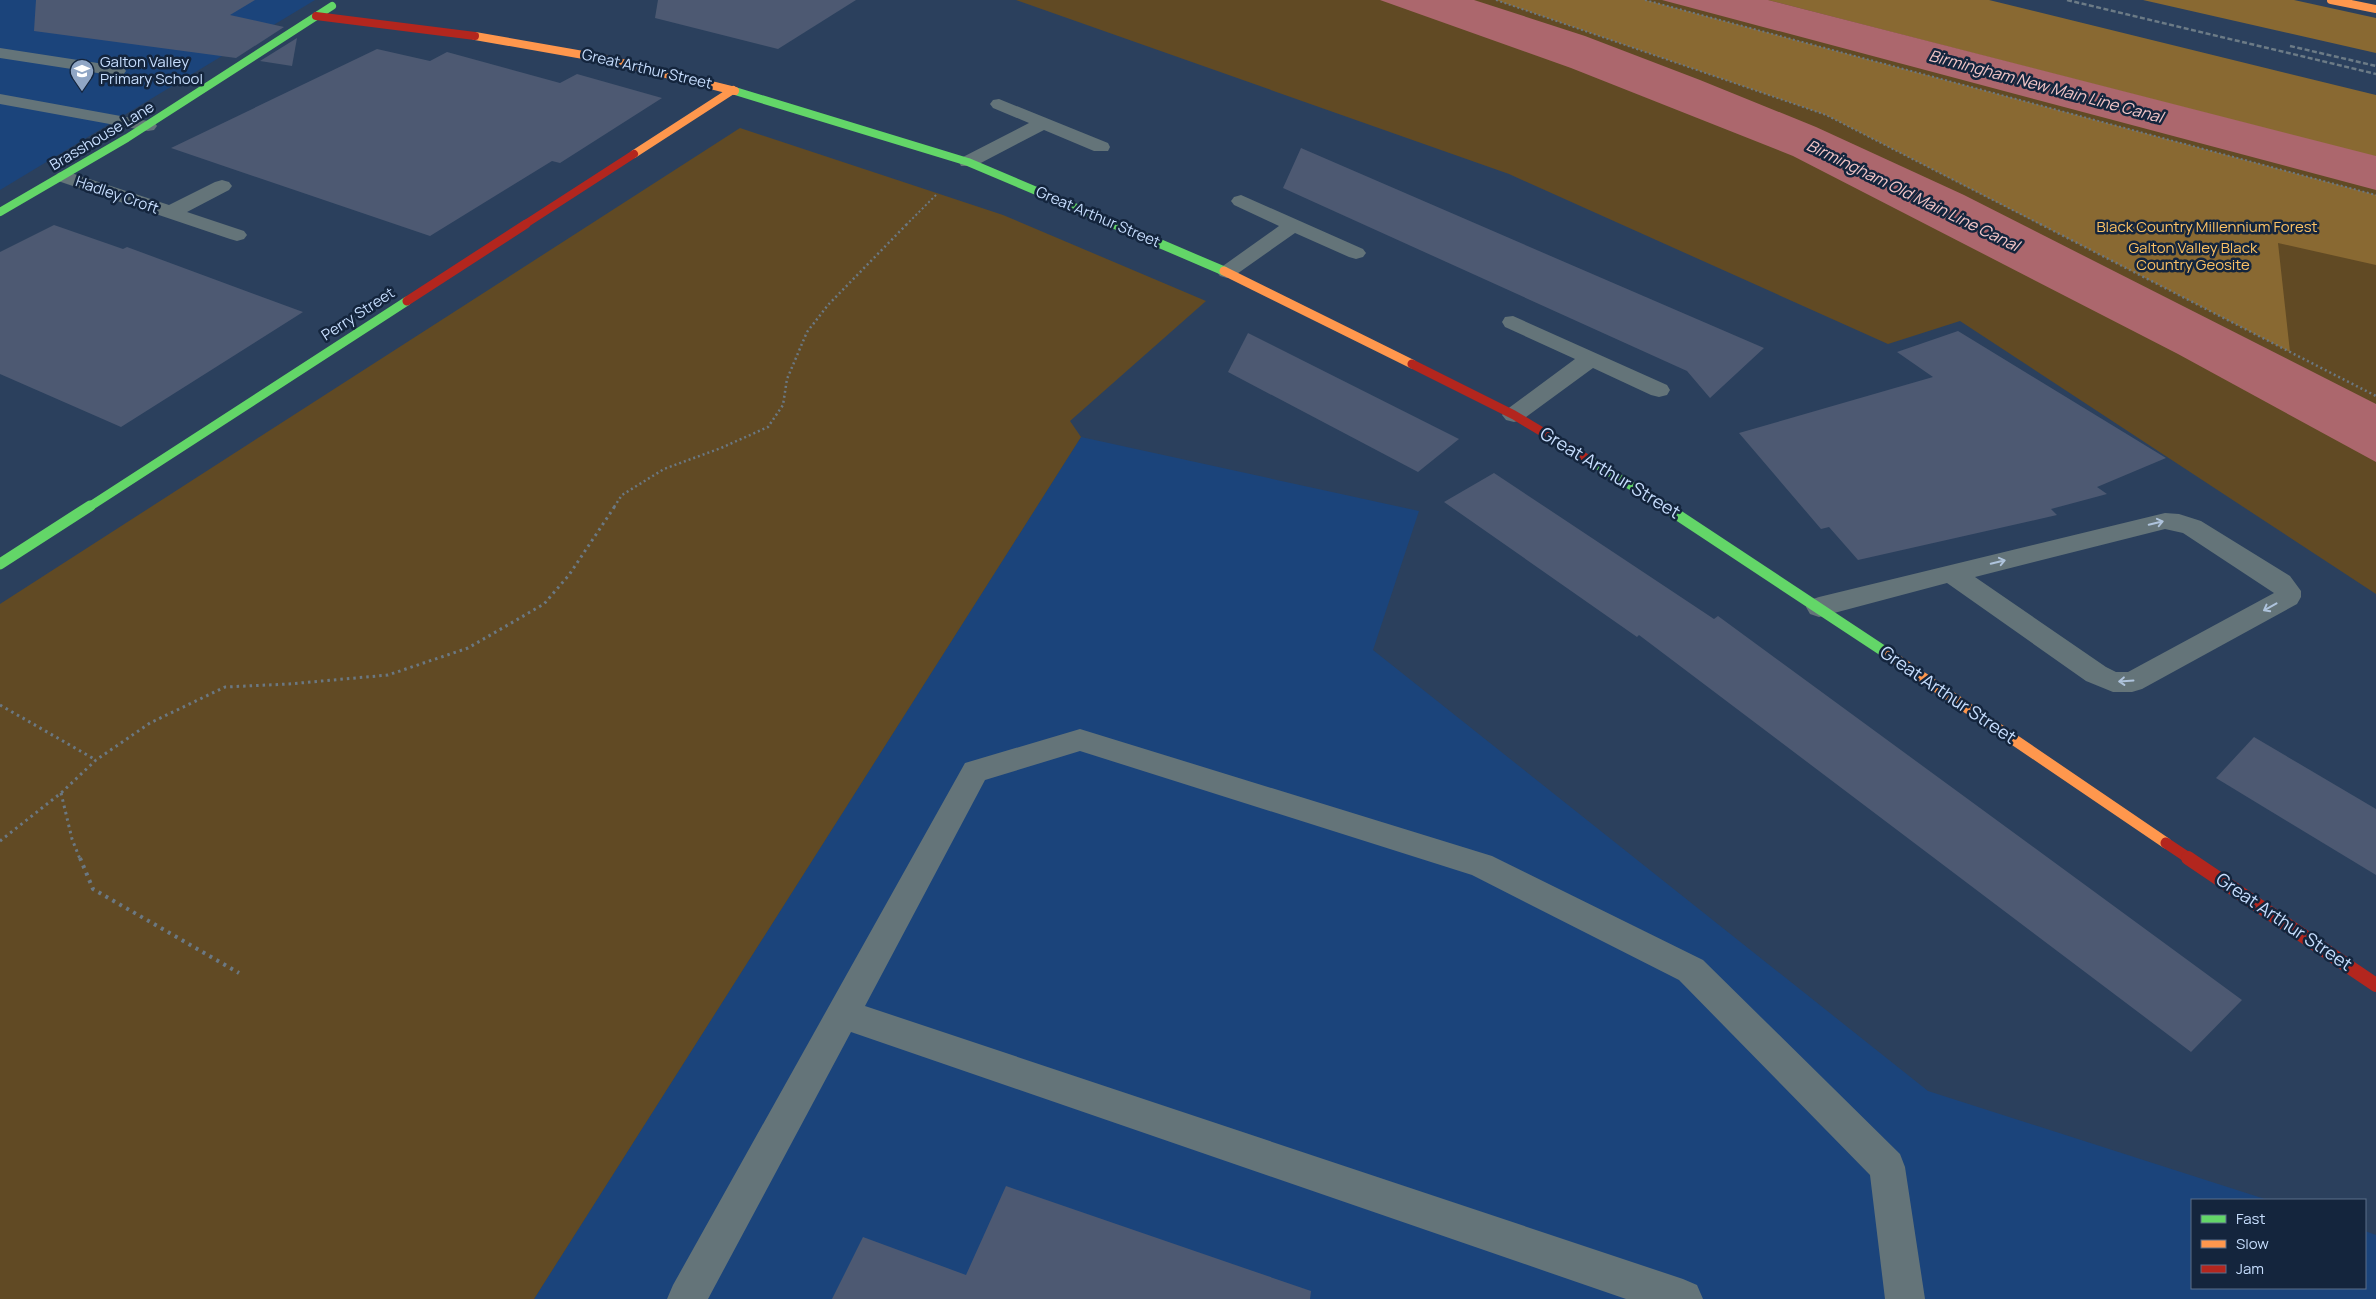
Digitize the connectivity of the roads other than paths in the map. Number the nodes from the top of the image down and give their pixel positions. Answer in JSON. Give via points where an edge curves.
{"nodes":[{"id":1,"x":342,"y":0,"type":"edge"},
{"id":2,"x":2331,"y":0,"type":"edge"},
{"id":3,"x":2376,"y":9,"type":"edge"},
{"id":4,"x":316,"y":16,"type":"junction"},
{"id":5,"x":0,"y":53,"type":"edge"},
{"id":6,"x":117,"y":71,"type":"dead end"},
{"id":7,"x":733,"y":90,"type":"junction"},
{"id":8,"x":0,"y":100,"type":"edge"},
{"id":9,"x":999,"y":104,"type":"dead end"},
{"id":10,"x":1043,"y":123,"type":"junction"},
{"id":11,"x":148,"y":126,"type":"junction"},
{"id":12,"x":1101,"y":147,"type":"dead end"},
{"id":13,"x":968,"y":162,"type":"junction"},
{"id":14,"x":66,"y":177,"type":"junction"},
{"id":15,"x":222,"y":186,"type":"dead end"},
{"id":16,"x":1241,"y":201,"type":"dead end"},
{"id":17,"x":0,"y":212,"type":"edge"},
{"id":18,"x":168,"y":213,"type":"junction"},
{"id":19,"x":1293,"y":225,"type":"junction"},
{"id":20,"x":237,"y":235,"type":"dead end"},
{"id":21,"x":1356,"y":253,"type":"dead end"},
{"id":22,"x":1227,"y":272,"type":"junction"},
{"id":23,"x":1513,"y":322,"type":"dead end"},
{"id":24,"x":1591,"y":358,"type":"junction"},
{"id":25,"x":1658,"y":390,"type":"dead end"},
{"id":26,"x":1514,"y":415,"type":"junction"},
{"id":27,"x":0,"y":564,"type":"edge"},
{"id":28,"x":1951,"y":573,"type":"junction"},
{"id":29,"x":1819,"y":607,"type":"junction"},
{"id":30,"x":2376,"y":985,"type":"edge"},
{"id":31,"x":843,"y":1014,"type":"junction"},
{"id":32,"x":687,"y":1299,"type":"edge"},
{"id":33,"x":1683,"y":1299,"type":"edge"},
{"id":34,"x":1906,"y":1299,"type":"edge"}],
"edges":[{"from":1,"to":4,"type":"street","name":"Brasshouse Lane"},
{"from":2,"to":3,"type":"street"},
{"from":4,"to":7,"type":"street","name":"Great Arthur Street","via":[[526,42],[644,66]]},
{"from":4,"to":11,"type":"street","name":"Brasshouse Lane"},
{"from":5,"to":6,"type":"street"},
{"from":7,"to":13,"type":"street","name":"Great Arthur Street"},
{"from":7,"to":27,"type":"street","name":"Perry Street"},
{"from":8,"to":11,"type":"street"},
{"from":9,"to":10,"type":"street"},
{"from":10,"to":12,"type":"street"},
{"from":10,"to":13,"type":"street"},
{"from":11,"to":14,"type":"street","name":"Brasshouse Lane"},
{"from":13,"to":22,"type":"street","name":"Great Arthur Street"},
{"from":14,"to":17,"type":"street","name":"Brasshouse Lane"},
{"from":14,"to":18,"type":"street","name":"Hadley Croft"},
{"from":15,"to":18,"type":"street","name":"Hadley Croft"},
{"from":16,"to":19,"type":"street"},
{"from":18,"to":20,"type":"street","name":"Hadley Croft"},
{"from":19,"to":21,"type":"street"},
{"from":19,"to":22,"type":"street"},
{"from":22,"to":26,"type":"street","name":"Great Arthur Street"},
{"from":23,"to":24,"type":"street"},
{"from":24,"to":25,"type":"street"},
{"from":24,"to":26,"type":"street","name":"Great Arthur Street"},
{"from":26,"to":29,"type":"street","name":"Great Arthur Street","via":[[1648,495]]},
{"from":28,"to":28,"type":"street","one_way":true,"via":[[2165,521],[2180,522],[2281,583],[2288,591],[2288,598],[2132,682],[2113,682],[2096,674]]},
{"from":28,"to":29,"type":"street"},
{"from":29,"to":30,"type":"street","name":"Great Arthur Street"},
{"from":31,"to":32,"type":"street"},
{"from":31,"to":33,"type":"street"},
{"from":31,"to":34,"type":"street","via":[[975,771],[1080,740],[1481,865],[1691,970],[1887,1167]]}]}
